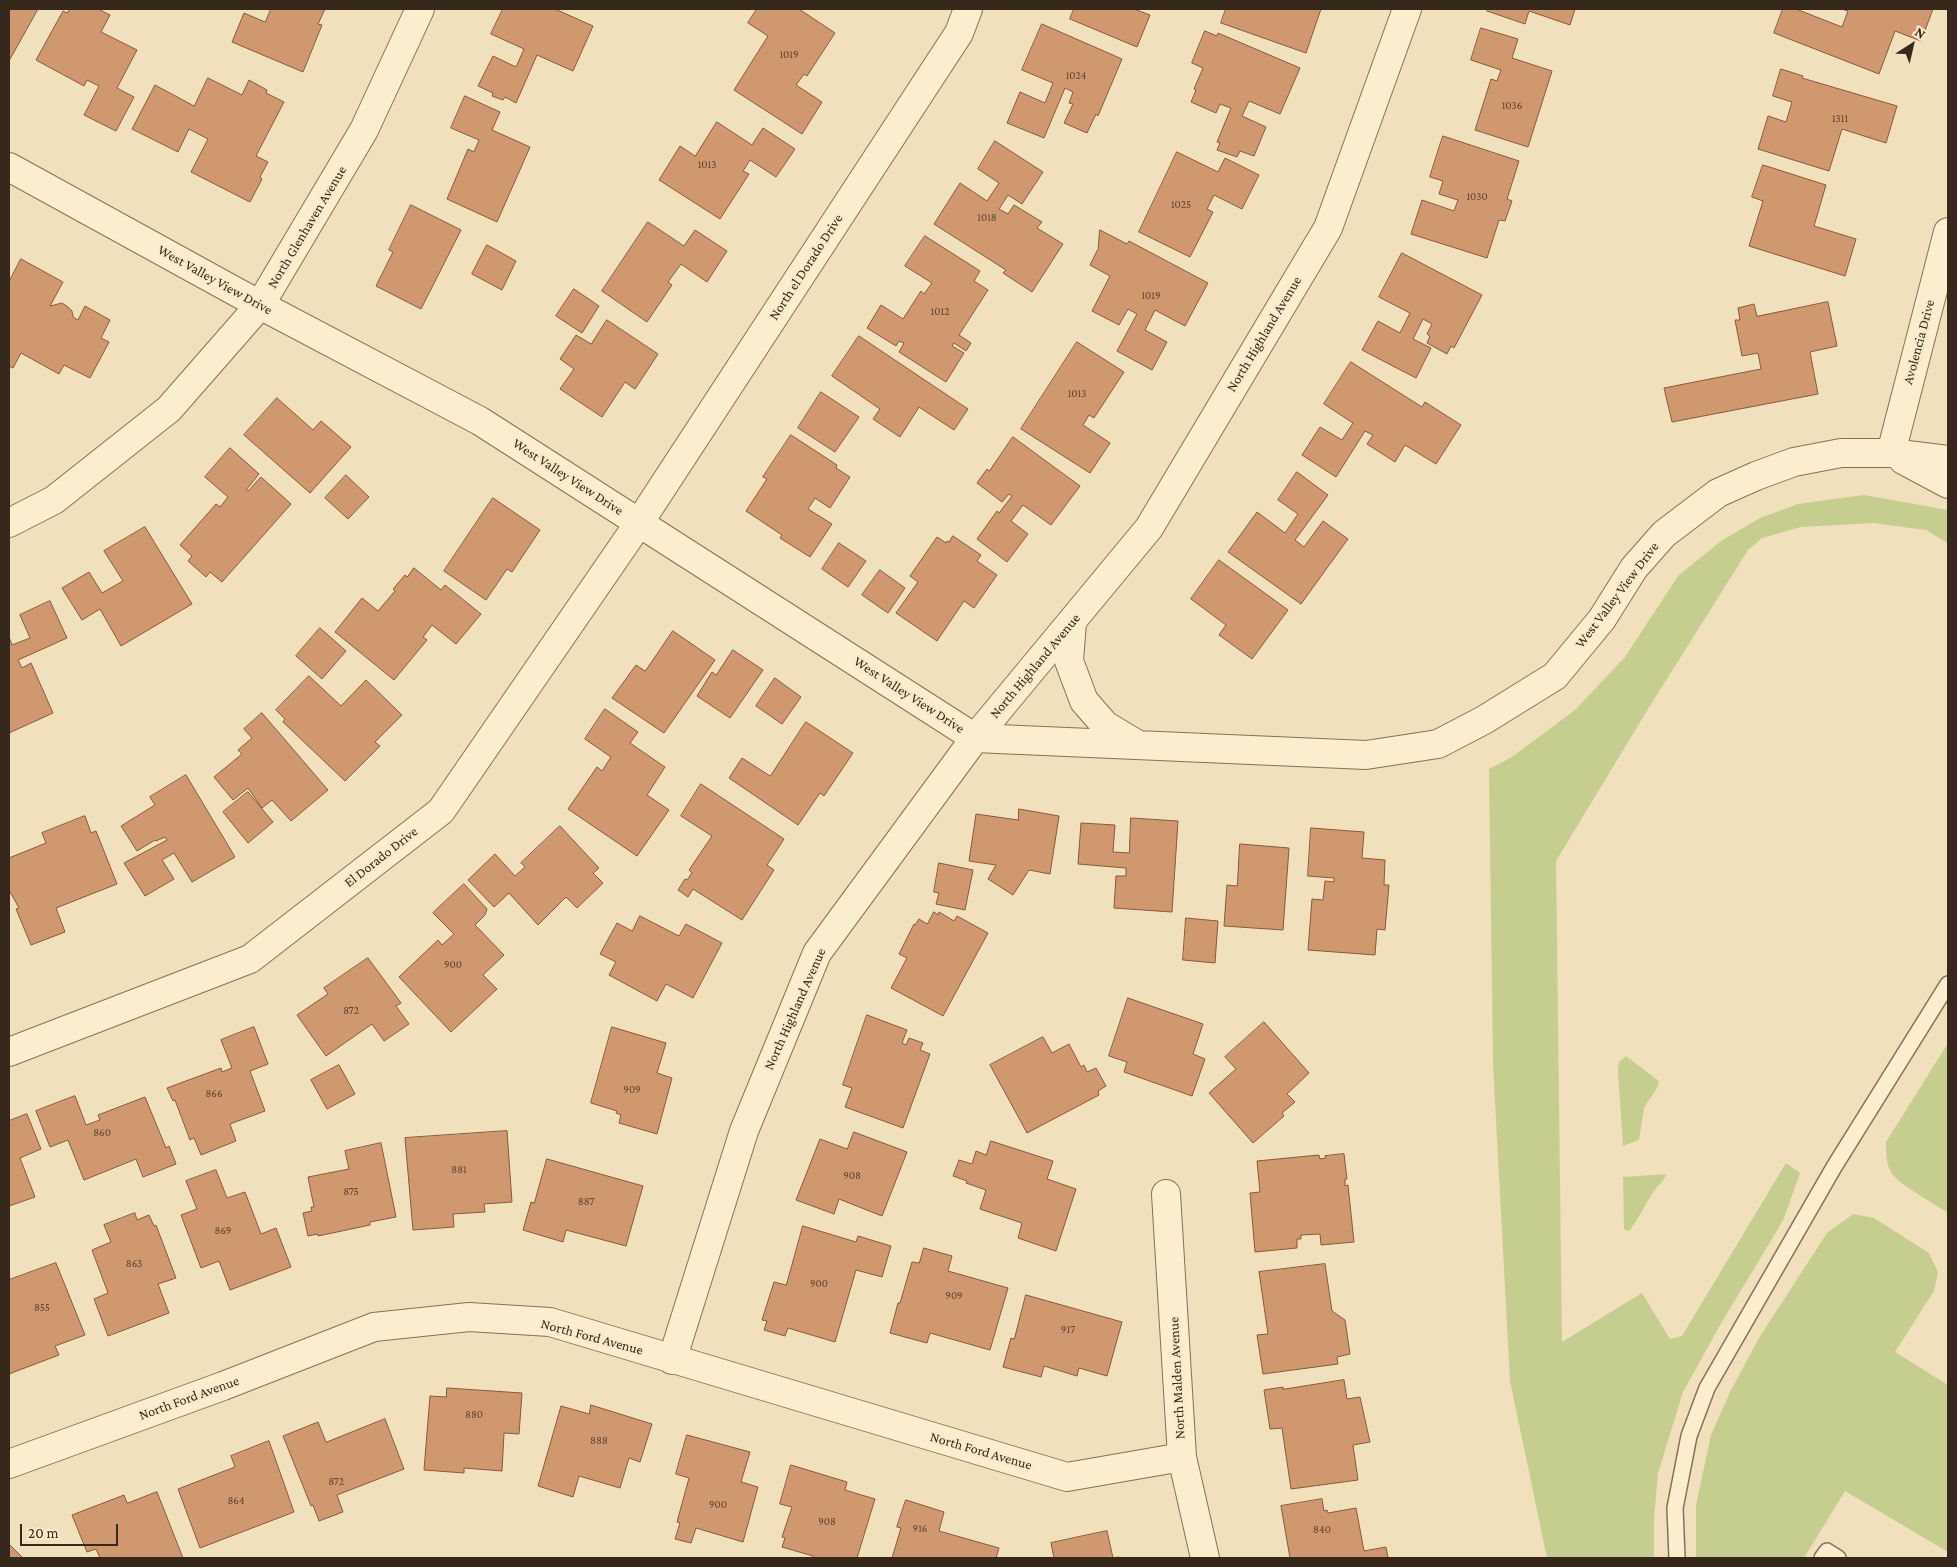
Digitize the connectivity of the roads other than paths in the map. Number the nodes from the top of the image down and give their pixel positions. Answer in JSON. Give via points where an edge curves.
{"nodes":[{"id":1,"x":420,"y":9,"type":"edge"},
{"id":2,"x":968,"y":9,"type":"edge"},
{"id":3,"x":1407,"y":9,"type":"edge"},
{"id":4,"x":9,"y":167,"type":"edge"},
{"id":5,"x":1948,"y":232,"type":"edge"},
{"id":6,"x":260,"y":305,"type":"junction"},
{"id":7,"x":1891,"y":452,"type":"junction"},
{"id":8,"x":1948,"y":460,"type":"edge"},
{"id":9,"x":1948,"y":484,"type":"edge"},
{"id":10,"x":9,"y":523,"type":"edge"},
{"id":11,"x":639,"y":523,"type":"junction"},
{"id":12,"x":1072,"y":622,"type":"junction"},
{"id":13,"x":975,"y":738,"type":"junction"},
{"id":14,"x":1138,"y":744,"type":"junction"},
{"id":15,"x":1948,"y":984,"type":"edge"},
{"id":16,"x":9,"y":1052,"type":"edge"},
{"id":17,"x":1166,"y":1194,"type":"dead end"},
{"id":18,"x":672,"y":1360,"type":"junction"},
{"id":19,"x":1182,"y":1457,"type":"junction"},
{"id":20,"x":9,"y":1464,"type":"edge"},
{"id":21,"x":1205,"y":1558,"type":"edge"},
{"id":22,"x":1677,"y":1558,"type":"edge"},
{"id":23,"x":1822,"y":1558,"type":"edge"},
{"id":24,"x":1838,"y":1558,"type":"edge"}],
"edges":[{"from":1,"to":6,"type":"street","name":"North Glenhaven Avenue","via":[[364,130]]},
{"from":2,"to":11,"type":"street","name":"North el Dorado Drive","via":[[959,33]]},
{"from":3,"to":12,"type":"street","name":"North Highland Avenue","via":[[1328,228],[1150,528]]},
{"from":4,"to":6,"type":"street","name":"West Valley View Drive"},
{"from":5,"to":7,"type":"street","name":"Avolencia Drive"},
{"from":6,"to":10,"type":"street","name":"North Glenhaven Avenue","via":[[169,409],[54,500]]},
{"from":6,"to":11,"type":"street","name":"West Valley View Drive","via":[[480,421]]},
{"from":7,"to":8,"type":"street","name":"West Valley View Drive"},
{"from":7,"to":9,"type":"street"},
{"from":7,"to":14,"type":"street","name":"West Valley View Drive","via":[[1841,453],[1794,462],[1718,493],[1664,534],[1634,568],[1602,619],[1554,676],[1484,720],[1438,744],[1366,755]]},
{"from":11,"to":13,"type":"street","name":"West Valley View Drive"},
{"from":11,"to":16,"type":"street","name":"El Dorado Drive","via":[[442,811],[250,959]]},
{"from":12,"to":13,"type":"street","name":"North Highland Avenue"},
{"from":12,"to":14,"type":"street","via":[[1069,660],[1084,701],[1105,725]]},
{"from":13,"to":14,"type":"street","name":"West Valley View Drive"},
{"from":13,"to":18,"type":"street","name":"North Highland Avenue","via":[[817,953],[744,1131]]},
{"from":15,"to":22,"type":"lane","via":[[1834,1167],[1707,1388],[1689,1436],[1675,1508]]},
{"from":17,"to":19,"type":"street","name":"North Malden Avenue"},
{"from":18,"to":19,"type":"street","name":"North Ford Avenue","via":[[1067,1477]]},
{"from":18,"to":20,"type":"street","name":"North Ford Avenue","via":[[550,1322],[469,1317],[374,1328]]},
{"from":19,"to":21,"type":"street","name":"North Malden Avenue"},
{"from":23,"to":24,"type":"lane","via":[[1827,1551]]}]}
